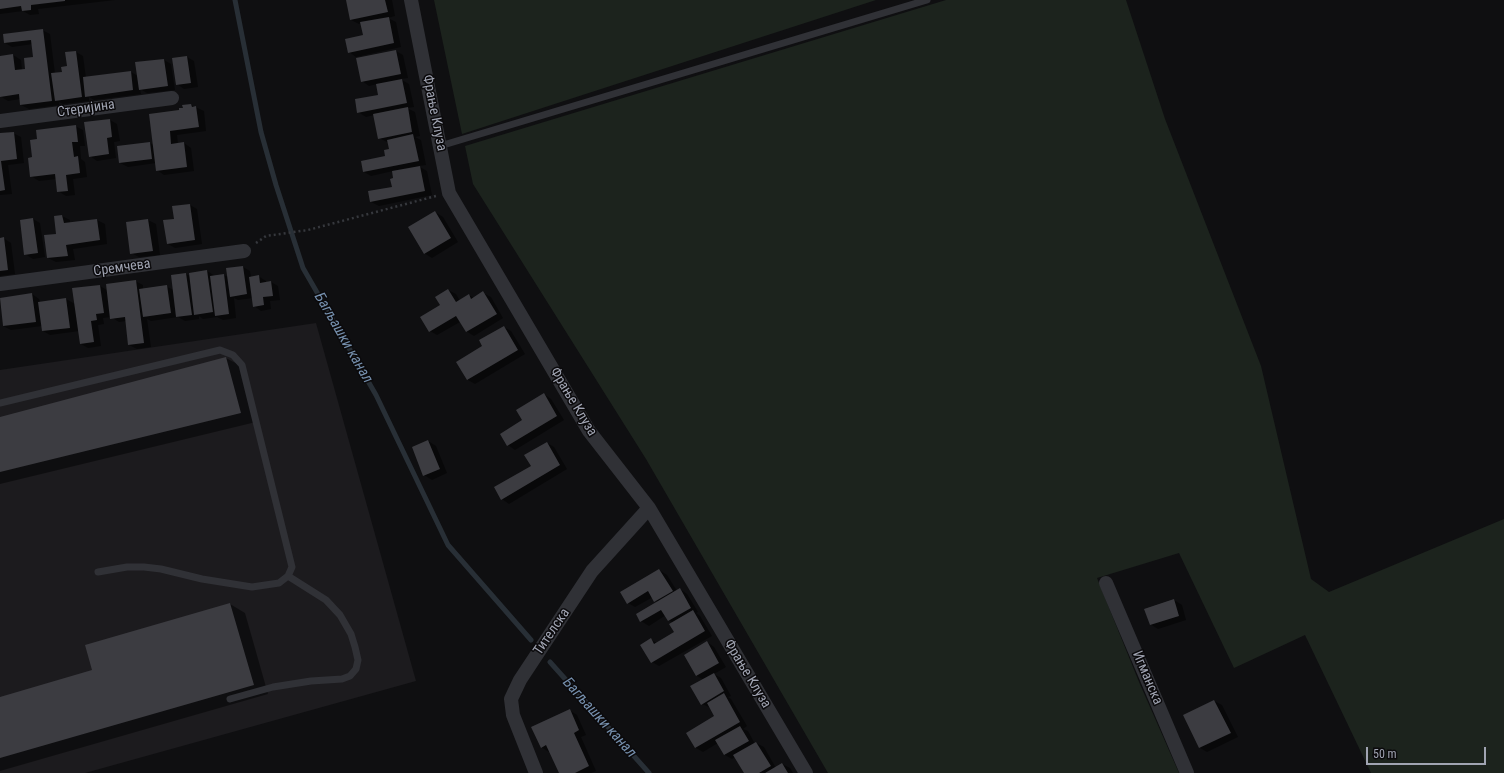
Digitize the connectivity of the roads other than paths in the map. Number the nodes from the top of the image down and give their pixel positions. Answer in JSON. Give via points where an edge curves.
{"nodes":[{"id":1,"x":411,"y":0,"type":"edge"},
{"id":2,"x":927,"y":0,"type":"edge"},
{"id":3,"x":172,"y":98,"type":"dead end"},
{"id":4,"x":0,"y":120,"type":"edge"},
{"id":5,"x":440,"y":146,"type":"junction"},
{"id":6,"x":244,"y":251,"type":"dead end"},
{"id":7,"x":0,"y":284,"type":"edge"},
{"id":8,"x":0,"y":403,"type":"edge"},
{"id":9,"x":649,"y":508,"type":"junction"},
{"id":10,"x":98,"y":572,"type":"dead end"},
{"id":11,"x":288,"y":576,"type":"junction"},
{"id":12,"x":1106,"y":582,"type":"dead end"},
{"id":13,"x":230,"y":699,"type":"dead end"},
{"id":14,"x":536,"y":773,"type":"edge"},
{"id":15,"x":806,"y":773,"type":"edge"},
{"id":16,"x":1187,"y":773,"type":"edge"}],
"edges":[{"from":1,"to":5,"type":"street","name":"Фрање Клуза"},
{"from":2,"to":5,"type":"lane"},
{"from":3,"to":4,"type":"street","name":"Стеријина"},
{"from":5,"to":9,"type":"street","name":"Фрање Клуза","via":[[449,193],[589,431]]},
{"from":6,"to":7,"type":"street","name":"Сремчева"},
{"from":8,"to":11,"type":"lane","via":[[220,350],[227,352],[242,365],[292,567]]},
{"from":9,"to":14,"type":"street","name":"Тителска","via":[[592,571],[520,680],[512,698],[513,715]]},
{"from":9,"to":15,"type":"street","name":"Фрање Клуза"},
{"from":10,"to":11,"type":"lane","via":[[144,567],[252,587],[279,583]]},
{"from":11,"to":13,"type":"lane","via":[[326,600],[340,615],[355,647],[358,660],[356,669],[350,676],[342,679],[273,687]]},
{"from":12,"to":16,"type":"street","name":"Игманска"}]}
